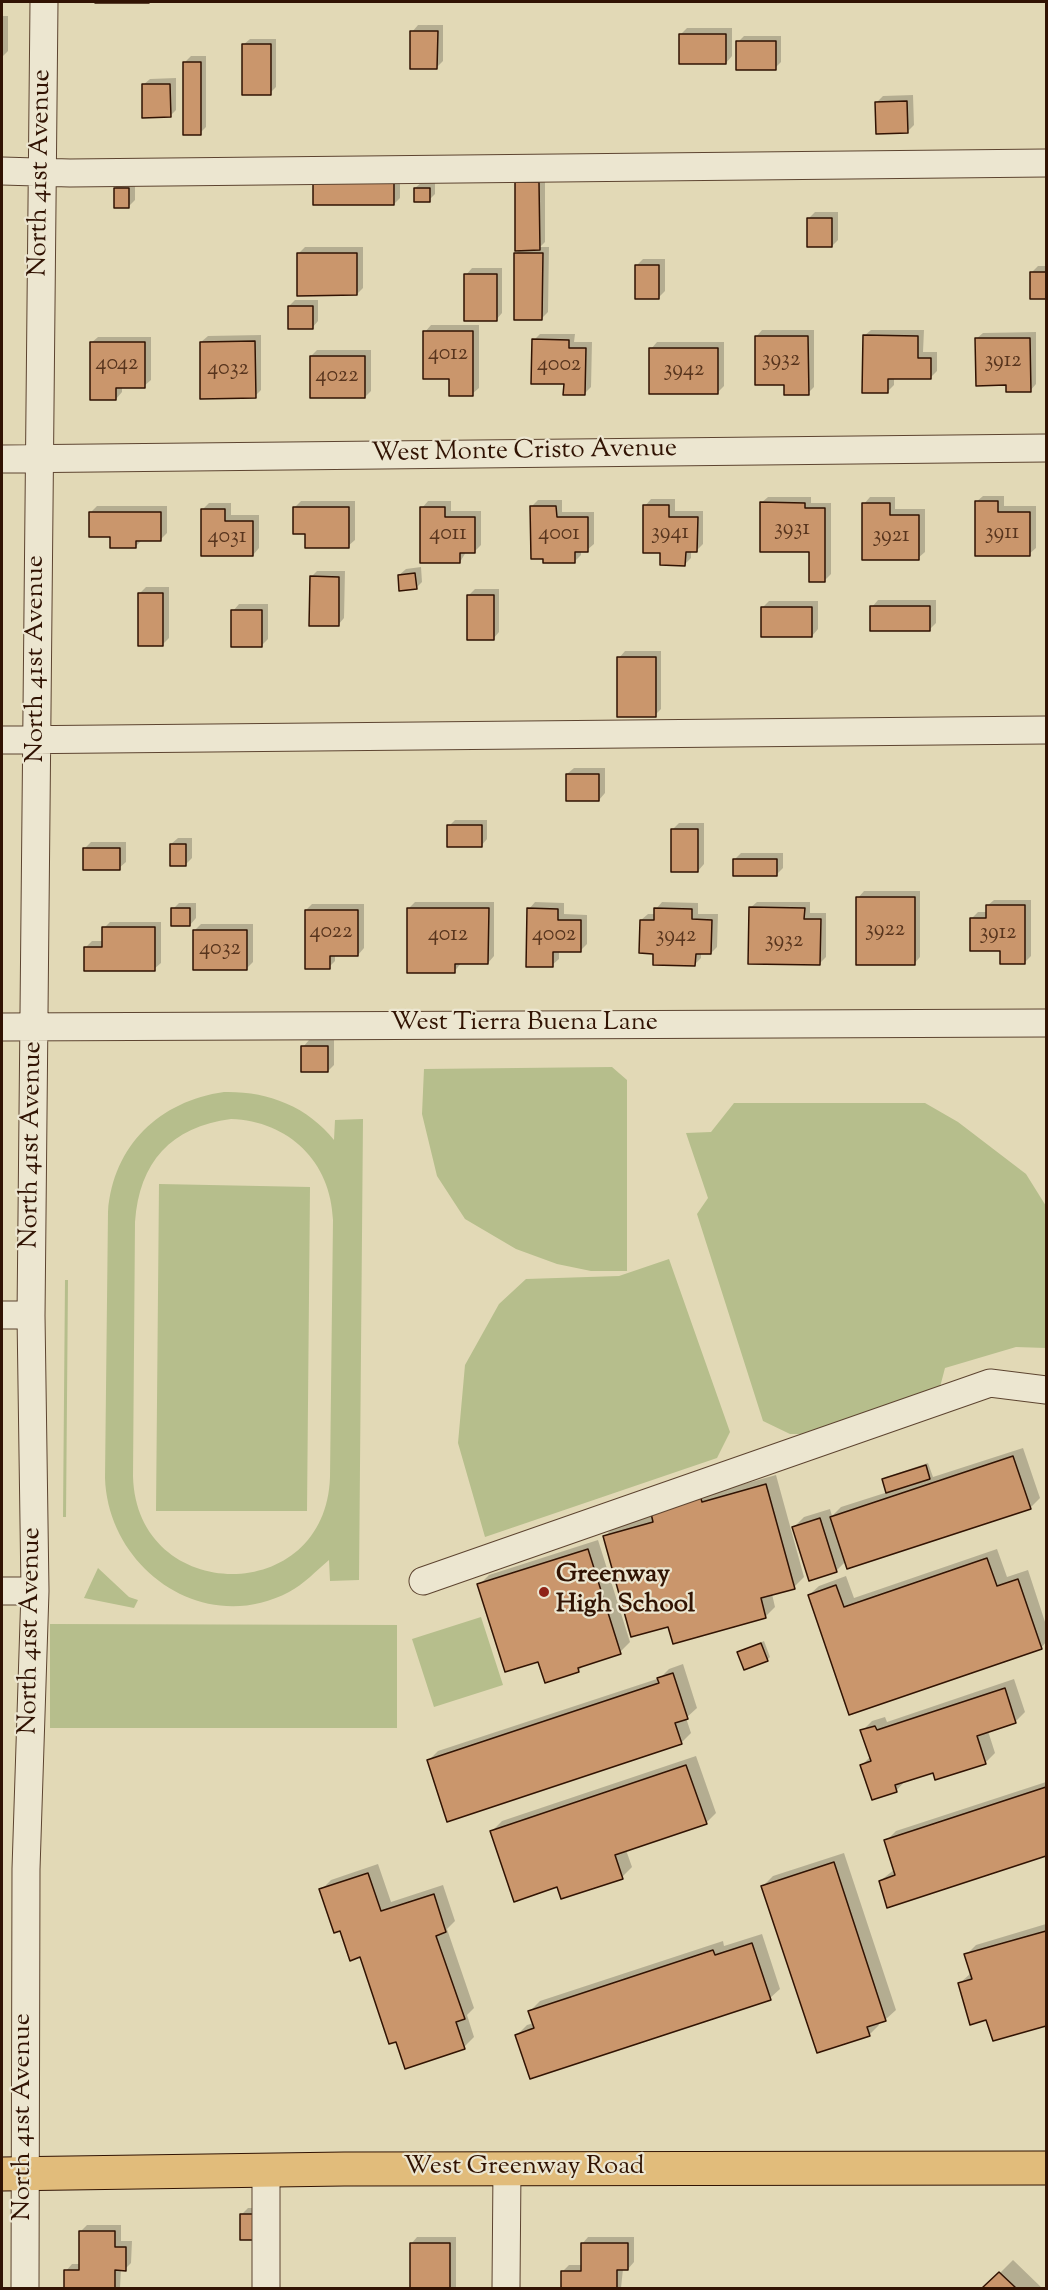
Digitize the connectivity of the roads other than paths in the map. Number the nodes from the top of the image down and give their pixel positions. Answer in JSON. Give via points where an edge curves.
{"nodes":[{"id":1,"x":44,"y":2,"type":"edge"},
{"id":2,"x":1047,"y":163,"type":"edge"},
{"id":3,"x":2,"y":171,"type":"edge"},
{"id":4,"x":42,"y":172,"type":"junction"},
{"id":5,"x":1047,"y":448,"type":"edge"},
{"id":6,"x":40,"y":458,"type":"junction"},
{"id":7,"x":2,"y":459,"type":"edge"},
{"id":8,"x":1047,"y":730,"type":"edge"},
{"id":9,"x":2,"y":740,"type":"edge"},
{"id":10,"x":38,"y":740,"type":"junction"},
{"id":11,"x":1047,"y":1023,"type":"edge"},
{"id":12,"x":2,"y":1027,"type":"edge"},
{"id":13,"x":35,"y":1027,"type":"junction"},
{"id":14,"x":2,"y":1315,"type":"edge"},
{"id":15,"x":31,"y":1315,"type":"junction"},
{"id":16,"x":1047,"y":1390,"type":"edge"},
{"id":17,"x":423,"y":1581,"type":"dead end"},
{"id":18,"x":2,"y":1591,"type":"edge"},
{"id":19,"x":35,"y":1591,"type":"junction"},
{"id":20,"x":14,"y":1868,"type":"edge"},
{"id":21,"x":13,"y":2128,"type":"edge"},
{"id":22,"x":507,"y":2168,"type":"junction"},
{"id":23,"x":1047,"y":2168,"type":"edge"},
{"id":24,"x":266,"y":2169,"type":"junction"},
{"id":25,"x":13,"y":2174,"type":"edge"},
{"id":26,"x":25,"y":2289,"type":"edge"},
{"id":27,"x":266,"y":2289,"type":"edge"},
{"id":28,"x":506,"y":2289,"type":"edge"}],
"edges":[{"from":1,"to":4,"type":"street","name":"North 41st Avenue"},
{"from":2,"to":4,"type":"street"},
{"from":3,"to":4,"type":"street"},
{"from":4,"to":6,"type":"street","name":"North 41st Avenue"},
{"from":5,"to":6,"type":"street","name":"West Monte Cristo Avenue"},
{"from":6,"to":7,"type":"street","name":"West Monte Cristo Avenue"},
{"from":6,"to":10,"type":"street","name":"North 41st Avenue"},
{"from":8,"to":10,"type":"street"},
{"from":9,"to":10,"type":"street"},
{"from":10,"to":13,"type":"street","name":"North 41st Avenue"},
{"from":11,"to":13,"type":"street","name":"West Tierra Buena Lane"},
{"from":12,"to":13,"type":"street","name":"West Tierra Buena Lane"},
{"from":13,"to":15,"type":"street","name":"North 41st Avenue"},
{"from":14,"to":15,"type":"street"},
{"from":15,"to":19,"type":"street","name":"North 41st Avenue"},
{"from":16,"to":17,"type":"street","via":[[990,1383]]},
{"from":18,"to":19,"type":"street"},
{"from":19,"to":20,"type":"street","name":"North 41st Avenue"},
{"from":20,"to":21,"type":"street","name":"North 41st Avenue"},
{"from":21,"to":25,"type":"street","name":"North 41st Avenue"},
{"from":22,"to":23,"type":"main road","name":"West Greenway Road"},
{"from":22,"to":24,"type":"main road","name":"West Greenway Road"},
{"from":22,"to":28,"type":"street"},
{"from":24,"to":25,"type":"main road","name":"West Greenway Road"},
{"from":24,"to":27,"type":"street"},
{"from":25,"to":26,"type":"street","name":"North 41st Avenue"}]}
